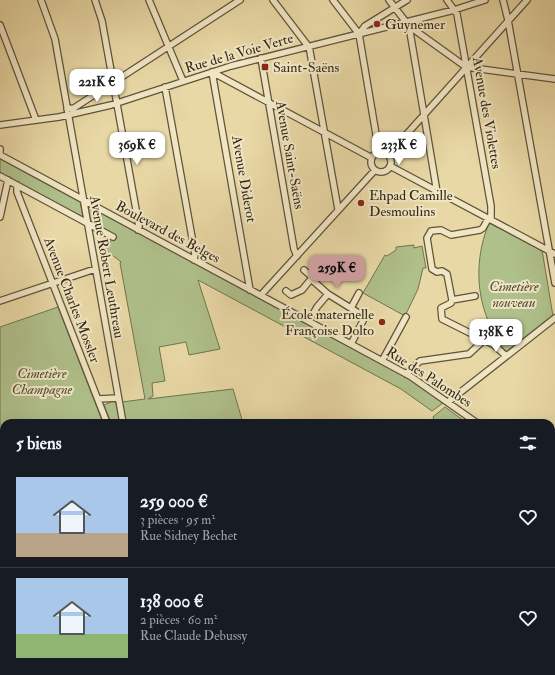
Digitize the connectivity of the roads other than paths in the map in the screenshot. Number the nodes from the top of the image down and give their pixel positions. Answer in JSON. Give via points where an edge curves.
{"nodes":[{"id":1,"x":41,"y":0,"type":"edge"},
{"id":2,"x":95,"y":0,"type":"edge"},
{"id":3,"x":149,"y":0,"type":"edge"},
{"id":4,"x":240,"y":0,"type":"edge"},
{"id":5,"x":273,"y":0,"type":"edge"},
{"id":6,"x":332,"y":0,"type":"edge"},
{"id":7,"x":390,"y":0,"type":"edge"},
{"id":8,"x":407,"y":0,"type":"edge"},
{"id":9,"x":447,"y":0,"type":"edge"},
{"id":10,"x":485,"y":0,"type":"edge"},
{"id":11,"x":503,"y":0,"type":"edge"},
{"id":12,"x":527,"y":0,"type":"edge"},
{"id":13,"x":395,"y":8,"type":"junction"},
{"id":14,"x":455,"y":10,"type":"junction"},
{"id":15,"x":508,"y":20,"type":"junction"},
{"id":16,"x":408,"y":24,"type":"junction"},
{"id":17,"x":0,"y":25,"type":"edge"},
{"id":18,"x":359,"y":34,"type":"junction"},
{"id":19,"x":168,"y":46,"type":"junction"},
{"id":20,"x":308,"y":46,"type":"junction"},
{"id":21,"x":261,"y":58,"type":"junction"},
{"id":22,"x":466,"y":67,"type":"junction"},
{"id":23,"x":212,"y":72,"type":"junction"},
{"id":24,"x":518,"y":74,"type":"junction"},
{"id":25,"x":555,"y":79,"type":"edge"},
{"id":26,"x":183,"y":81,"type":"junction"},
{"id":27,"x":113,"y":82,"type":"junction"},
{"id":28,"x":165,"y":87,"type":"junction"},
{"id":29,"x":117,"y":103,"type":"junction"},
{"id":30,"x":269,"y":103,"type":"junction"},
{"id":31,"x":67,"y":112,"type":"junction"},
{"id":32,"x":424,"y":114,"type":"junction"},
{"id":33,"x":36,"y":120,"type":"junction"},
{"id":34,"x":0,"y":125,"type":"edge"},
{"id":35,"x":325,"y":132,"type":"junction"},
{"id":36,"x":0,"y":149,"type":"edge"},
{"id":37,"x":379,"y":152,"type":"junction"},
{"id":38,"x":0,"y":154,"type":"edge"},
{"id":39,"x":388,"y":155,"type":"junction"},
{"id":40,"x":372,"y":158,"type":"junction"},
{"id":41,"x":390,"y":166,"type":"junction"},
{"id":42,"x":375,"y":170,"type":"junction"},
{"id":43,"x":0,"y":176,"type":"edge"},
{"id":44,"x":8,"y":180,"type":"junction"},
{"id":45,"x":17,"y":185,"type":"junction"},
{"id":46,"x":437,"y":192,"type":"junction"},
{"id":47,"x":83,"y":200,"type":"junction"},
{"id":48,"x":338,"y":209,"type":"junction"},
{"id":49,"x":0,"y":218,"type":"edge"},
{"id":50,"x":489,"y":219,"type":"junction"},
{"id":51,"x":87,"y":223,"type":"junction"},
{"id":52,"x":138,"y":230,"type":"junction"},
{"id":53,"x":113,"y":237,"type":"dead end"},
{"id":54,"x":549,"y":250,"type":"junction"},
{"id":55,"x":555,"y":254,"type":"edge"},
{"id":56,"x":297,"y":256,"type":"junction"},
{"id":57,"x":194,"y":260,"type":"junction"},
{"id":58,"x":95,"y":269,"type":"junction"},
{"id":59,"x":304,"y":270,"type":"dead end"},
{"id":60,"x":311,"y":279,"type":"junction"},
{"id":61,"x":53,"y":283,"type":"junction"},
{"id":62,"x":555,"y":283,"type":"edge"},
{"id":63,"x":250,"y":290,"type":"junction"},
{"id":64,"x":286,"y":291,"type":"dead end"},
{"id":65,"x":360,"y":293,"type":"dead end"},
{"id":66,"x":328,"y":294,"type":"junction"},
{"id":67,"x":261,"y":295,"type":"junction"},
{"id":68,"x":475,"y":296,"type":"dead end"},
{"id":69,"x":452,"y":300,"type":"junction"},
{"id":70,"x":0,"y":301,"type":"edge"},
{"id":71,"x":351,"y":308,"type":"junction"},
{"id":72,"x":406,"y":317,"type":"dead end"},
{"id":73,"x":555,"y":318,"type":"edge"},
{"id":74,"x":309,"y":321,"type":"junction"},
{"id":75,"x":484,"y":340,"type":"junction"},
{"id":76,"x":351,"y":344,"type":"junction"},
{"id":77,"x":506,"y":356,"type":"junction"},
{"id":78,"x":382,"y":361,"type":"junction"},
{"id":79,"x":406,"y":374,"type":"junction"},
{"id":80,"x":118,"y":398,"type":"junction"},
{"id":81,"x":98,"y":399,"type":"junction"},
{"id":82,"x":448,"y":402,"type":"junction"},
{"id":83,"x":106,"y":419,"type":"edge"},
{"id":84,"x":122,"y":419,"type":"edge"},
{"id":85,"x":471,"y":419,"type":"edge"}],
"edges":[{"from":1,"to":31,"type":"street","name":"Avenue Robert Leuthreau","via":[[55,39]]},
{"from":2,"to":27,"type":"street","via":[[102,21]]},
{"from":3,"to":19,"type":"street"},
{"from":4,"to":19,"type":"street"},
{"from":5,"to":20,"type":"street"},
{"from":6,"to":18,"type":"street"},
{"from":7,"to":13,"type":"street"},
{"from":8,"to":13,"type":"street"},
{"from":9,"to":14,"type":"street"},
{"from":10,"to":14,"type":"street","name":"Rue de la Voie Verte"},
{"from":11,"to":15,"type":"street"},
{"from":12,"to":15,"type":"street"},
{"from":13,"to":16,"type":"street"},
{"from":13,"to":18,"type":"street","via":[[365,26]]},
{"from":14,"to":16,"type":"street","name":"Rue de la Voie Verte"},
{"from":14,"to":22,"type":"street","name":"Avenue des Violettes"},
{"from":15,"to":22,"type":"street"},
{"from":15,"to":24,"type":"street"},
{"from":16,"to":18,"type":"street","name":"Rue de la Voie Verte"},
{"from":16,"to":22,"type":"street"},
{"from":16,"to":32,"type":"street"},
{"from":17,"to":33,"type":"street"},
{"from":18,"to":20,"type":"street","name":"Rue de la Voie Verte"},
{"from":18,"to":37,"type":"street"},
{"from":19,"to":26,"type":"street"},
{"from":19,"to":27,"type":"street"},
{"from":20,"to":21,"type":"street","name":"Rue de la Voie Verte"},
{"from":20,"to":35,"type":"street"},
{"from":21,"to":23,"type":"street","name":"Rue de la Voie Verte"},
{"from":21,"to":30,"type":"street","name":"Avenue Saint-Saëns"},
{"from":22,"to":24,"type":"street"},
{"from":22,"to":32,"type":"street"},
{"from":22,"to":50,"type":"street","name":"Avenue des Violettes","via":[[491,206]]},
{"from":23,"to":26,"type":"street","name":"Rue de la Voie Verte"},
{"from":23,"to":30,"type":"street"},
{"from":23,"to":63,"type":"street","name":"Avenue Diderot"},
{"from":24,"to":25,"type":"street"},
{"from":24,"to":54,"type":"street"},
{"from":26,"to":28,"type":"street","name":"Rue de la Voie Verte"},
{"from":27,"to":29,"type":"street"},
{"from":27,"to":31,"type":"street"},
{"from":28,"to":29,"type":"street","name":"Rue de la Voie Verte"},
{"from":28,"to":57,"type":"street"},
{"from":29,"to":31,"type":"street","name":"Rue de la Voie Verte"},
{"from":29,"to":52,"type":"street"},
{"from":30,"to":35,"type":"street"},
{"from":30,"to":56,"type":"street","name":"Avenue Saint-Saëns"},
{"from":31,"to":33,"type":"street","name":"Rue de la Voie Verte"},
{"from":31,"to":47,"type":"street","name":"Avenue Robert Leuthreau"},
{"from":32,"to":39,"type":"street"},
{"from":32,"to":46,"type":"street"},
{"from":33,"to":34,"type":"street","name":"Rue de la Voie Verte"},
{"from":35,"to":40,"type":"street"},
{"from":35,"to":48,"type":"street"},
{"from":36,"to":38,"type":"street"},
{"from":37,"to":39,"type":"street"},
{"from":37,"to":40,"type":"street"},
{"from":38,"to":47,"type":"street","name":"Boulevard des Belges"},
{"from":39,"to":41,"type":"street"},
{"from":40,"to":42,"type":"street","via":[[371,165]]},
{"from":41,"to":42,"type":"street","via":[[384,171]]},
{"from":41,"to":46,"type":"street"},
{"from":42,"to":48,"type":"street"},
{"from":43,"to":44,"type":"street"},
{"from":44,"to":45,"type":"street"},
{"from":44,"to":49,"type":"street"},
{"from":45,"to":51,"type":"street"},
{"from":45,"to":61,"type":"street","name":"Avenue Charles Mossler","via":[[17,192]]},
{"from":46,"to":50,"type":"street"},
{"from":47,"to":51,"type":"street","name":"Avenue Robert Leuthreau"},
{"from":47,"to":52,"type":"street","name":"Boulevard des Belges"},
{"from":48,"to":56,"type":"street"},
{"from":50,"to":54,"type":"street"},
{"from":50,"to":69,"type":"street","via":[[480,230],[451,235],[441,230],[427,235],[432,269],[447,274]]},
{"from":51,"to":53,"type":"street"},
{"from":51,"to":58,"type":"street","name":"Avenue Robert Leuthreau"},
{"from":52,"to":57,"type":"street","name":"Boulevard des Belges"},
{"from":54,"to":55,"type":"street"},
{"from":54,"to":62,"type":"street"},
{"from":56,"to":67,"type":"street"},
{"from":57,"to":63,"type":"street","name":"Boulevard des Belges"},
{"from":58,"to":61,"type":"street"},
{"from":58,"to":80,"type":"street","name":"Avenue Robert Leuthreau"},
{"from":59,"to":60,"type":"street"},
{"from":60,"to":64,"type":"street","via":[[298,294],[291,295]]},
{"from":60,"to":66,"type":"street"},
{"from":61,"to":70,"type":"street"},
{"from":61,"to":81,"type":"street","name":"Avenue Charles Mossler"},
{"from":63,"to":67,"type":"street","name":"Boulevard des Belges"},
{"from":65,"to":71,"type":"street"},
{"from":66,"to":71,"type":"street"},
{"from":66,"to":74,"type":"street","via":[[316,307]]},
{"from":67,"to":74,"type":"street","name":"Rue des Palombes"},
{"from":68,"to":69,"type":"street"},
{"from":69,"to":75,"type":"street","via":[[441,308],[442,319]]},
{"from":71,"to":76,"type":"street","via":[[365,317]]},
{"from":72,"to":78,"type":"street"},
{"from":73,"to":77,"type":"street"},
{"from":74,"to":76,"type":"street","name":"Rue des Palombes"},
{"from":75,"to":77,"type":"street","via":[[500,349]]},
{"from":75,"to":79,"type":"street","via":[[469,354],[420,361]]},
{"from":76,"to":78,"type":"street","name":"Rue des Palombes"},
{"from":77,"to":82,"type":"street"},
{"from":78,"to":79,"type":"street","name":"Rue des Palombes"},
{"from":79,"to":82,"type":"street","name":"Rue des Palombes"},
{"from":80,"to":81,"type":"street"},
{"from":80,"to":84,"type":"street","name":"Avenue Robert Leuthreau"},
{"from":81,"to":83,"type":"street","name":"Avenue Charles Mossler"},
{"from":82,"to":85,"type":"street","name":"Rue des Palombes"}]}
